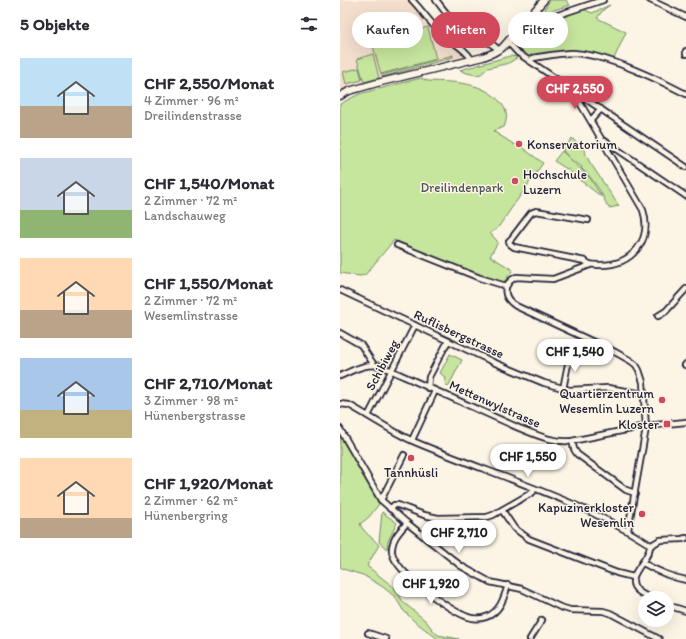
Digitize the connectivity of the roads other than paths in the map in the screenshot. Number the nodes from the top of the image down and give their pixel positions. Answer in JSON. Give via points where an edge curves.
{"nodes":[{"id":1,"x":412,"y":0,"type":"edge"},
{"id":2,"x":436,"y":0,"type":"edge"},
{"id":3,"x":544,"y":0,"type":"edge"},
{"id":4,"x":603,"y":0,"type":"edge"},
{"id":5,"x":650,"y":0,"type":"edge"},
{"id":6,"x":534,"y":12,"type":"edge"},
{"id":7,"x":567,"y":12,"type":"edge"},
{"id":8,"x":686,"y":17,"type":"edge"},
{"id":9,"x":508,"y":42,"type":"edge"},
{"id":10,"x":513,"y":48,"type":"edge"},
{"id":11,"x":498,"y":50,"type":"junction"},
{"id":12,"x":472,"y":60,"type":"junction"},
{"id":13,"x":530,"y":61,"type":"junction"},
{"id":14,"x":573,"y":91,"type":"junction"},
{"id":15,"x":686,"y":94,"type":"edge"},
{"id":16,"x":340,"y":96,"type":"edge"},
{"id":17,"x":601,"y":109,"type":"junction"},
{"id":18,"x":590,"y":120,"type":"junction"},
{"id":19,"x":603,"y":140,"type":"junction"},
{"id":20,"x":686,"y":167,"type":"edge"},
{"id":21,"x":686,"y":196,"type":"edge"},
{"id":22,"x":588,"y":220,"type":"dead end"},
{"id":23,"x":397,"y":245,"type":"dead end"},
{"id":24,"x":590,"y":265,"type":"junction"},
{"id":25,"x":506,"y":286,"type":"junction"},
{"id":26,"x":686,"y":289,"type":"edge"},
{"id":27,"x":340,"y":290,"type":"edge"},
{"id":28,"x":658,"y":316,"type":"dead end"},
{"id":29,"x":415,"y":325,"type":"junction"},
{"id":30,"x":340,"y":333,"type":"edge"},
{"id":31,"x":448,"y":341,"type":"junction"},
{"id":32,"x":570,"y":354,"type":"dead end"},
{"id":33,"x":374,"y":365,"type":"junction"},
{"id":34,"x":393,"y":370,"type":"junction"},
{"id":35,"x":340,"y":376,"type":"edge"},
{"id":36,"x":428,"y":388,"type":"junction"},
{"id":37,"x":563,"y":389,"type":"junction"},
{"id":38,"x":435,"y":391,"type":"junction"},
{"id":39,"x":644,"y":394,"type":"junction"},
{"id":40,"x":340,"y":404,"type":"edge"},
{"id":41,"x":368,"y":416,"type":"junction"},
{"id":42,"x":686,"y":422,"type":"edge"},
{"id":43,"x":646,"y":426,"type":"junction"},
{"id":44,"x":340,"y":429,"type":"edge"},
{"id":45,"x":412,"y":440,"type":"junction"},
{"id":46,"x":572,"y":441,"type":"junction"},
{"id":47,"x":404,"y":455,"type":"dead end"},
{"id":48,"x":534,"y":489,"type":"junction"},
{"id":49,"x":635,"y":493,"type":"junction"},
{"id":50,"x":381,"y":500,"type":"junction"},
{"id":51,"x":390,"y":509,"type":"junction"},
{"id":52,"x":502,"y":510,"type":"junction"},
{"id":53,"x":407,"y":523,"type":"junction"},
{"id":54,"x":628,"y":530,"type":"junction"},
{"id":55,"x":686,"y":538,"type":"edge"},
{"id":56,"x":650,"y":546,"type":"junction"},
{"id":57,"x":643,"y":562,"type":"junction"},
{"id":58,"x":633,"y":577,"type":"junction"},
{"id":59,"x":686,"y":580,"type":"edge"},
{"id":60,"x":508,"y":585,"type":"junction"},
{"id":61,"x":640,"y":591,"type":"edge"},
{"id":62,"x":674,"y":607,"type":"edge"},
{"id":63,"x":686,"y":611,"type":"edge"},
{"id":64,"x":542,"y":620,"type":"dead end"},
{"id":65,"x":368,"y":633,"type":"dead end"},
{"id":66,"x":386,"y":639,"type":"edge"},
{"id":67,"x":530,"y":639,"type":"edge"},
{"id":68,"x":659,"y":639,"type":"edge"}],
"edges":[{"from":1,"to":12,"type":"street","via":[[441,33],[464,49]]},
{"from":2,"to":11,"type":"street","via":[[453,23],[472,36],[496,46]]},
{"from":3,"to":6,"type":"main road"},
{"from":4,"to":7,"type":"street"},
{"from":5,"to":8,"type":"street"},
{"from":9,"to":11,"type":"main road"},
{"from":10,"to":13,"type":"street"},
{"from":11,"to":12,"type":"main road"},
{"from":12,"to":16,"type":"main road","via":[[377,83]]},
{"from":13,"to":14,"type":"street"},
{"from":13,"to":15,"type":"street","via":[[533,58],[573,53],[587,55],[632,70]]},
{"from":14,"to":17,"type":"street"},
{"from":14,"to":18,"type":"street"},
{"from":17,"to":18,"type":"street"},
{"from":17,"to":20,"type":"street"},
{"from":18,"to":19,"type":"street"},
{"from":19,"to":21,"type":"street"},
{"from":19,"to":24,"type":"street","via":[[643,210],[646,229],[638,248],[625,260],[608,265]]},
{"from":22,"to":24,"type":"street","via":[[536,210],[510,244],[514,247],[585,261]]},
{"from":23,"to":25,"type":"street"},
{"from":24,"to":25,"type":"street","via":[[552,279],[516,277]]},
{"from":25,"to":39,"type":"street","via":[[505,294],[511,303],[631,361],[639,370]]},
{"from":26,"to":28,"type":"street"},
{"from":27,"to":29,"type":"street","name":"Ruflisbergstrasse"},
{"from":29,"to":31,"type":"street","name":"Ruflisbergstrasse"},
{"from":29,"to":34,"type":"street","name":"Schibiweg"},
{"from":30,"to":33,"type":"street","via":[[361,345]]},
{"from":31,"to":36,"type":"street","via":[[429,377]]},
{"from":31,"to":37,"type":"street","name":"Ruflisbergstrasse","via":[[516,372]]},
{"from":32,"to":37,"type":"street"},
{"from":33,"to":34,"type":"street","name":"Mettenwylstrasse"},
{"from":33,"to":35,"type":"street","name":"Mettenwylstrasse","via":[[364,366]]},
{"from":34,"to":36,"type":"street","name":"Mettenwylstrasse"},
{"from":34,"to":41,"type":"street","name":"Schibiweg"},
{"from":36,"to":38,"type":"street","name":"Mettenwylstrasse"},
{"from":37,"to":39,"type":"street","name":"Ruflisbergstrasse","via":[[608,388]]},
{"from":38,"to":45,"type":"street"},
{"from":38,"to":46,"type":"street","name":"Mettenwylstrasse","via":[[553,441]]},
{"from":39,"to":43,"type":"street"},
{"from":40,"to":41,"type":"street","via":[[349,405]]},
{"from":41,"to":45,"type":"street"},
{"from":42,"to":43,"type":"street","name":"Mettenwylstrasse"},
{"from":43,"to":46,"type":"street","name":"Mettenwylstrasse"},
{"from":43,"to":49,"type":"street"},
{"from":44,"to":50,"type":"street"},
{"from":45,"to":48,"type":"street"},
{"from":46,"to":49,"type":"street","via":[[577,454],[626,490]]},
{"from":47,"to":50,"type":"street"},
{"from":48,"to":52,"type":"street"},
{"from":48,"to":54,"type":"street"},
{"from":49,"to":54,"type":"street"},
{"from":50,"to":51,"type":"street"},
{"from":51,"to":52,"type":"street","via":[[398,505],[438,518],[487,517]]},
{"from":51,"to":53,"type":"street"},
{"from":52,"to":58,"type":"street","via":[[514,528],[529,539]]},
{"from":53,"to":60,"type":"street","via":[[472,573],[490,582]]},
{"from":53,"to":60,"type":"street","via":[[393,541],[392,554],[398,566],[439,600],[466,616],[486,617],[498,608]]},
{"from":54,"to":56,"type":"street"},
{"from":55,"to":56,"type":"street","via":[[660,540]]},
{"from":56,"to":57,"type":"street"},
{"from":57,"to":58,"type":"street"},
{"from":57,"to":59,"type":"street","via":[[669,576]]},
{"from":58,"to":61,"type":"street","via":[[635,588]]},
{"from":60,"to":68,"type":"street","via":[[570,610],[610,613]]},
{"from":62,"to":63,"type":"street"},
{"from":64,"to":67,"type":"street"},
{"from":65,"to":66,"type":"street"}]}
